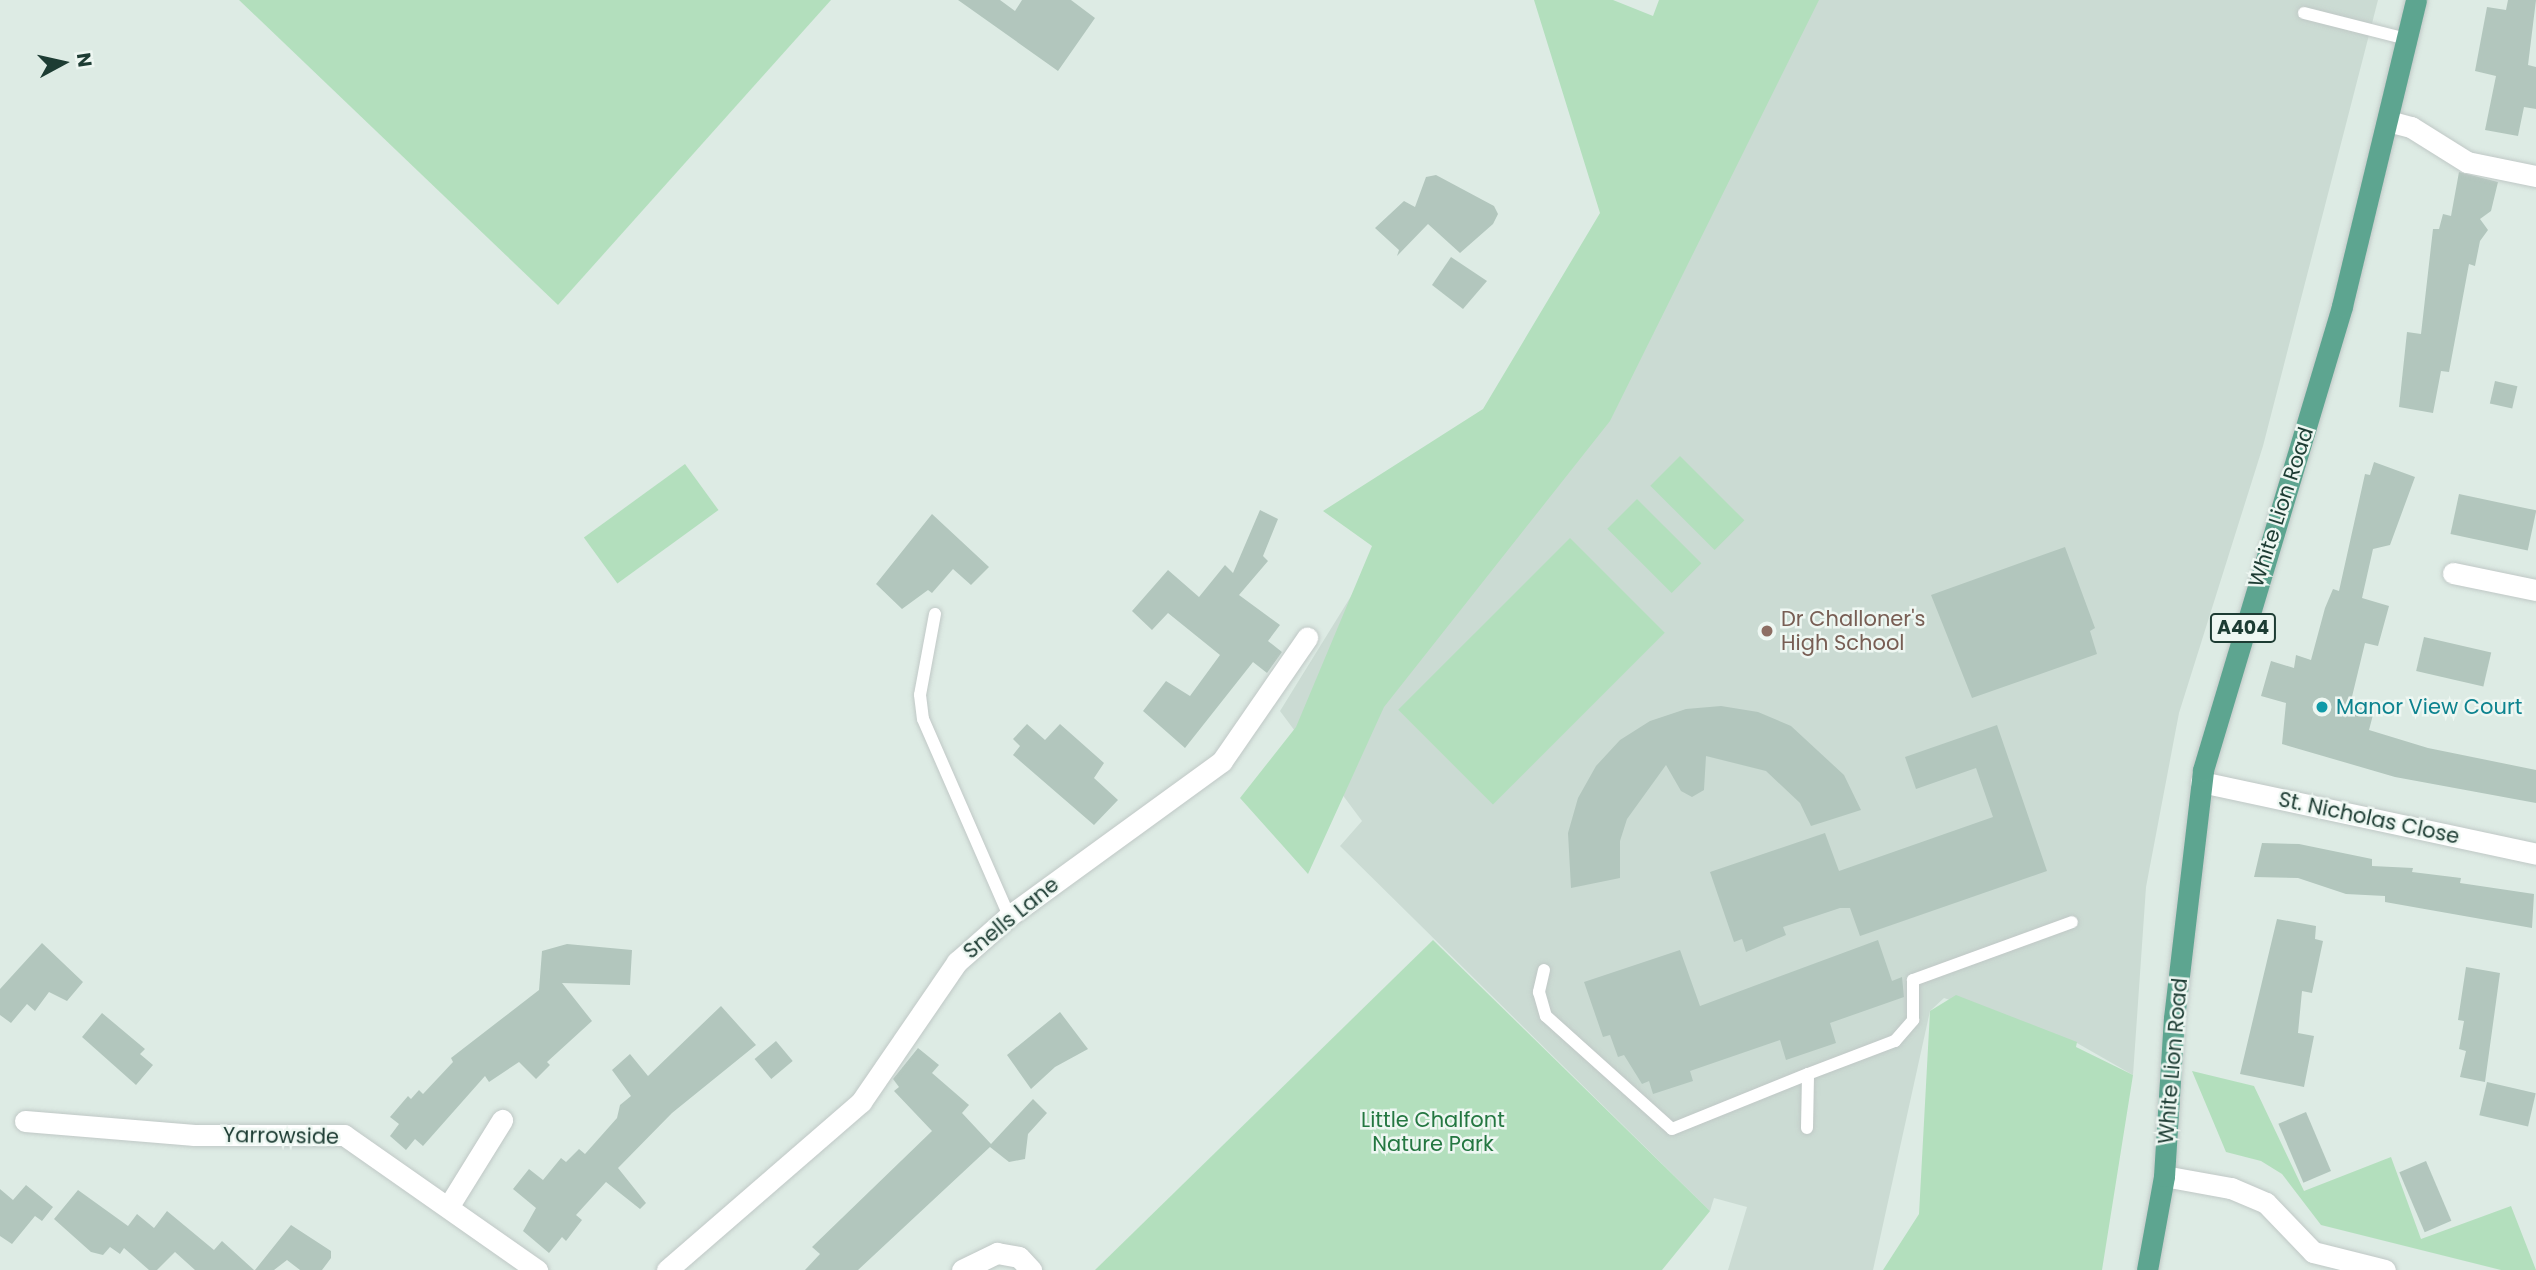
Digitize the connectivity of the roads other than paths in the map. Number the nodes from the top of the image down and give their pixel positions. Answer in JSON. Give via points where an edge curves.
{"nodes":[{"id":1,"x":2416,"y":0,"type":"edge"},
{"id":2,"x":2304,"y":13,"type":"dead end"},
{"id":3,"x":2407,"y":39,"type":"junction"},
{"id":4,"x":2388,"y":121,"type":"junction"},
{"id":5,"x":2536,"y":177,"type":"edge"},
{"id":6,"x":2453,"y":573,"type":"dead end"},
{"id":7,"x":2536,"y":590,"type":"edge"},
{"id":8,"x":935,"y":614,"type":"dead end"},
{"id":9,"x":1307,"y":638,"type":"dead end"},
{"id":10,"x":2201,"y":782,"type":"junction"},
{"id":11,"x":2536,"y":854,"type":"edge"},
{"id":12,"x":1009,"y":916,"type":"junction"},
{"id":13,"x":2073,"y":922,"type":"dead end"},
{"id":14,"x":1544,"y":970,"type":"dead end"},
{"id":15,"x":1808,"y":1074,"type":"junction"},
{"id":16,"x":502,"y":1120,"type":"dead end"},
{"id":17,"x":25,"y":1121,"type":"dead end"},
{"id":18,"x":1807,"y":1128,"type":"dead end"},
{"id":19,"x":2164,"y":1176,"type":"junction"},
{"id":20,"x":450,"y":1204,"type":"junction"},
{"id":21,"x":537,"y":1270,"type":"edge"},
{"id":22,"x":667,"y":1270,"type":"edge"},
{"id":23,"x":962,"y":1270,"type":"edge"},
{"id":24,"x":1031,"y":1270,"type":"edge"},
{"id":25,"x":2147,"y":1270,"type":"edge"},
{"id":26,"x":2385,"y":1270,"type":"edge"}],
"edges":[{"from":1,"to":3,"type":"main road","name":"White Lion Road","number":"A404"},
{"from":2,"to":3,"type":"lane"},
{"from":3,"to":4,"type":"main road","name":"White Lion Road","number":"A404"},
{"from":4,"to":5,"type":"street","via":[[2411,127],[2467,162]]},
{"from":4,"to":10,"type":"main road","name":"White Lion Road","number":"A404","via":[[2338,318],[2262,562]]},
{"from":6,"to":7,"type":"street"},
{"from":8,"to":12,"type":"lane","via":[[920,695],[923,719]]},
{"from":9,"to":12,"type":"street","name":"Snells Lane","via":[[1222,761]]},
{"from":10,"to":11,"type":"street","name":"St. Nicholas Close"},
{"from":10,"to":19,"type":"main road","name":"White Lion Road","number":"A404","via":[[2174,1018]]},
{"from":12,"to":22,"type":"street","name":"Snells Lane","via":[[957,962],[861,1102]]},
{"from":13,"to":15,"type":"lane","via":[[1913,980],[1913,1020],[1895,1041]]},
{"from":14,"to":15,"type":"lane","via":[[1539,992],[1546,1016],[1672,1129]]},
{"from":15,"to":18,"type":"lane"},
{"from":16,"to":20,"type":"street"},
{"from":17,"to":20,"type":"street","name":"Yarrowside","via":[[194,1135],[344,1135]]},
{"from":19,"to":25,"type":"main road","name":"White Lion Road","number":"A404"},
{"from":19,"to":26,"type":"street","via":[[2231,1188],[2266,1203],[2313,1252]]},
{"from":20,"to":21,"type":"street","name":"Yarrowside"},
{"from":23,"to":24,"type":"street","via":[[997,1253],[1018,1257]]}]}
